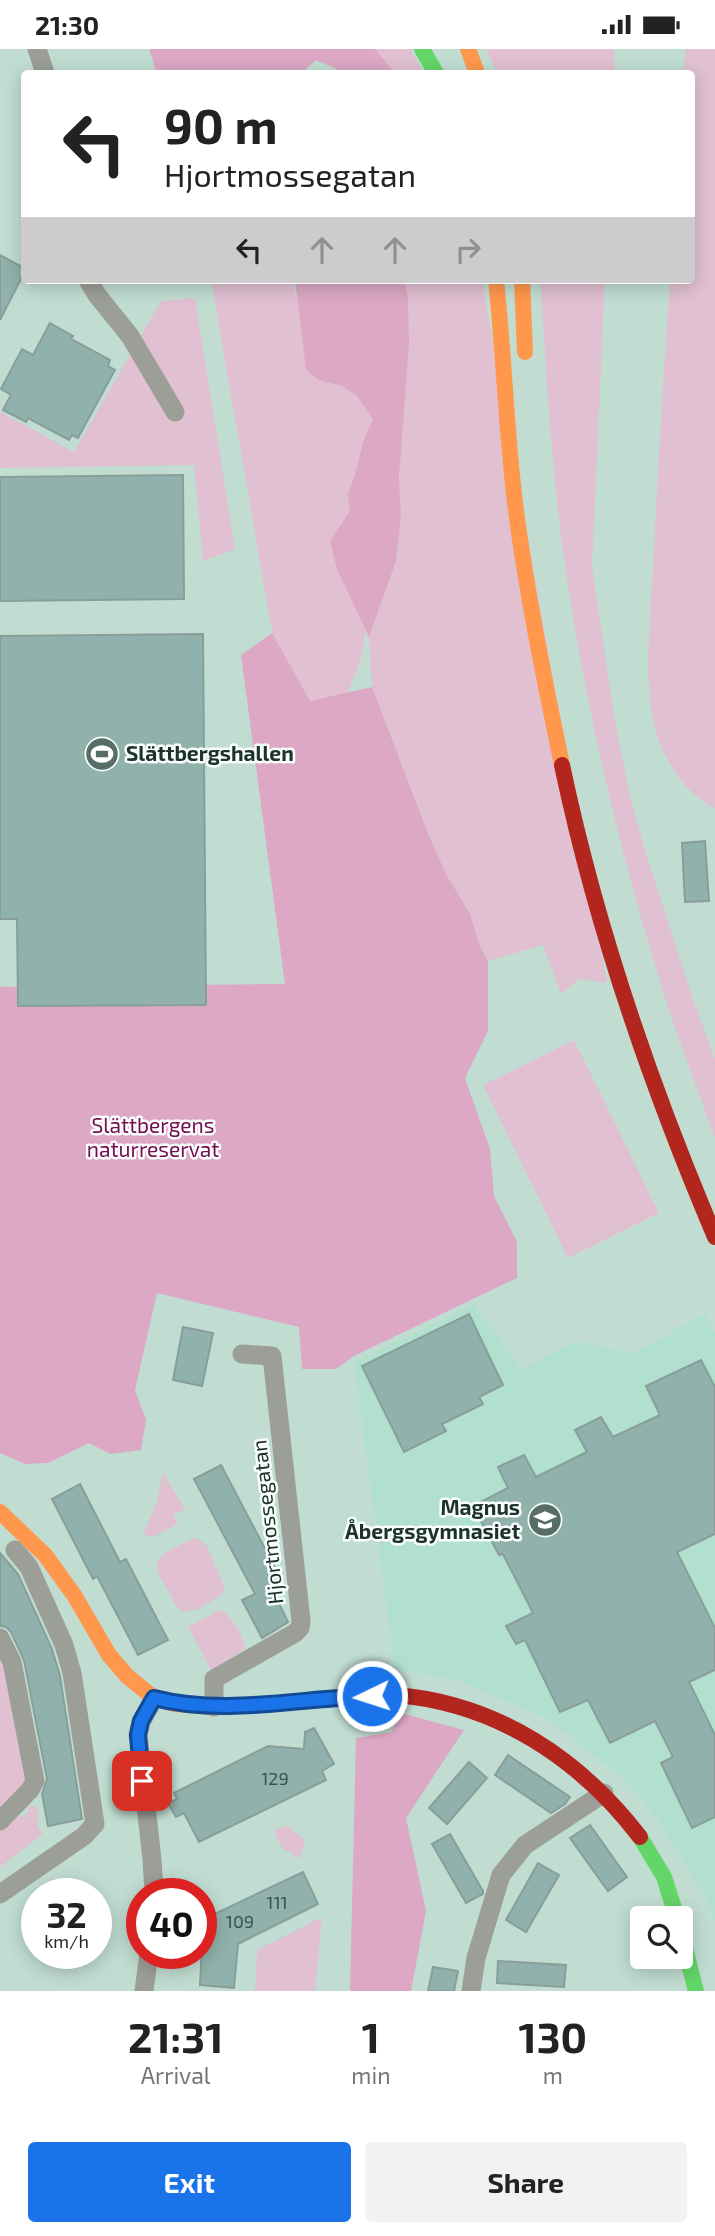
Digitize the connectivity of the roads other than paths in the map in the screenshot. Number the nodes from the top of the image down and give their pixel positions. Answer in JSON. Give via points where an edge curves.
{"nodes":[{"id":1,"x":37,"y":49,"type":"edge"},
{"id":2,"x":422,"y":49,"type":"edge"},
{"id":3,"x":468,"y":49,"type":"edge"},
{"id":4,"x":44,"y":70,"type":"edge"},
{"id":5,"x":434,"y":70,"type":"edge"},
{"id":6,"x":476,"y":70,"type":"edge"},
{"id":7,"x":91,"y":284,"type":"edge"},
{"id":8,"x":496,"y":284,"type":"edge"},
{"id":9,"x":522,"y":284,"type":"edge"},
{"id":10,"x":526,"y":367,"type":"dead end"},
{"id":11,"x":175,"y":412,"type":"dead end"},
{"id":12,"x":715,"y":1237,"type":"edge"},
{"id":13,"x":242,"y":1354,"type":"dead end"},
{"id":14,"x":0,"y":1512,"type":"edge"},
{"id":15,"x":15,"y":1550,"type":"dead end"},
{"id":16,"x":0,"y":1638,"type":"edge"},
{"id":17,"x":154,"y":1698,"type":"junction"},
{"id":18,"x":214,"y":1707,"type":"junction"},
{"id":19,"x":604,"y":1793,"type":"junction"},
{"id":20,"x":0,"y":1821,"type":"edge"},
{"id":21,"x":153,"y":1878,"type":"edge"},
{"id":22,"x":0,"y":1894,"type":"edge"},
{"id":23,"x":673,"y":1906,"type":"edge"},
{"id":24,"x":147,"y":1969,"type":"edge"},
{"id":25,"x":690,"y":1969,"type":"edge"},
{"id":26,"x":144,"y":1991,"type":"edge"},
{"id":27,"x":471,"y":1991,"type":"edge"},
{"id":28,"x":696,"y":1991,"type":"edge"}],
"edges":[{"from":1,"to":4,"type":"street"},
{"from":2,"to":5,"type":"main road"},
{"from":3,"to":6,"type":"main road"},
{"from":7,"to":11,"type":"street","via":[[130,336]]},
{"from":8,"to":12,"type":"main road","via":[[513,485],[563,774],[636,1033]]},
{"from":9,"to":10,"type":"main road"},
{"from":13,"to":18,"type":"street","name":"Hjortmossegatan","via":[[272,1356],[301,1621],[295,1633],[215,1679]]},
{"from":14,"to":17,"type":"main road","via":[[45,1555],[109,1655]]},
{"from":15,"to":22,"type":"street","via":[[29,1567],[64,1645],[95,1824]]},
{"from":16,"to":20,"type":"street","via":[[12,1662],[35,1781]]},
{"from":17,"to":18,"type":"main road"},
{"from":17,"to":21,"type":"street","via":[[138,1735]]},
{"from":18,"to":19,"type":"main road","via":[[395,1695],[424,1699],[486,1716],[542,1742]]},
{"from":19,"to":23,"type":"main road","via":[[644,1841]]},
{"from":19,"to":27,"type":"street","via":[[525,1845],[501,1875]]},
{"from":24,"to":26,"type":"street"},
{"from":25,"to":28,"type":"main road"}]}
